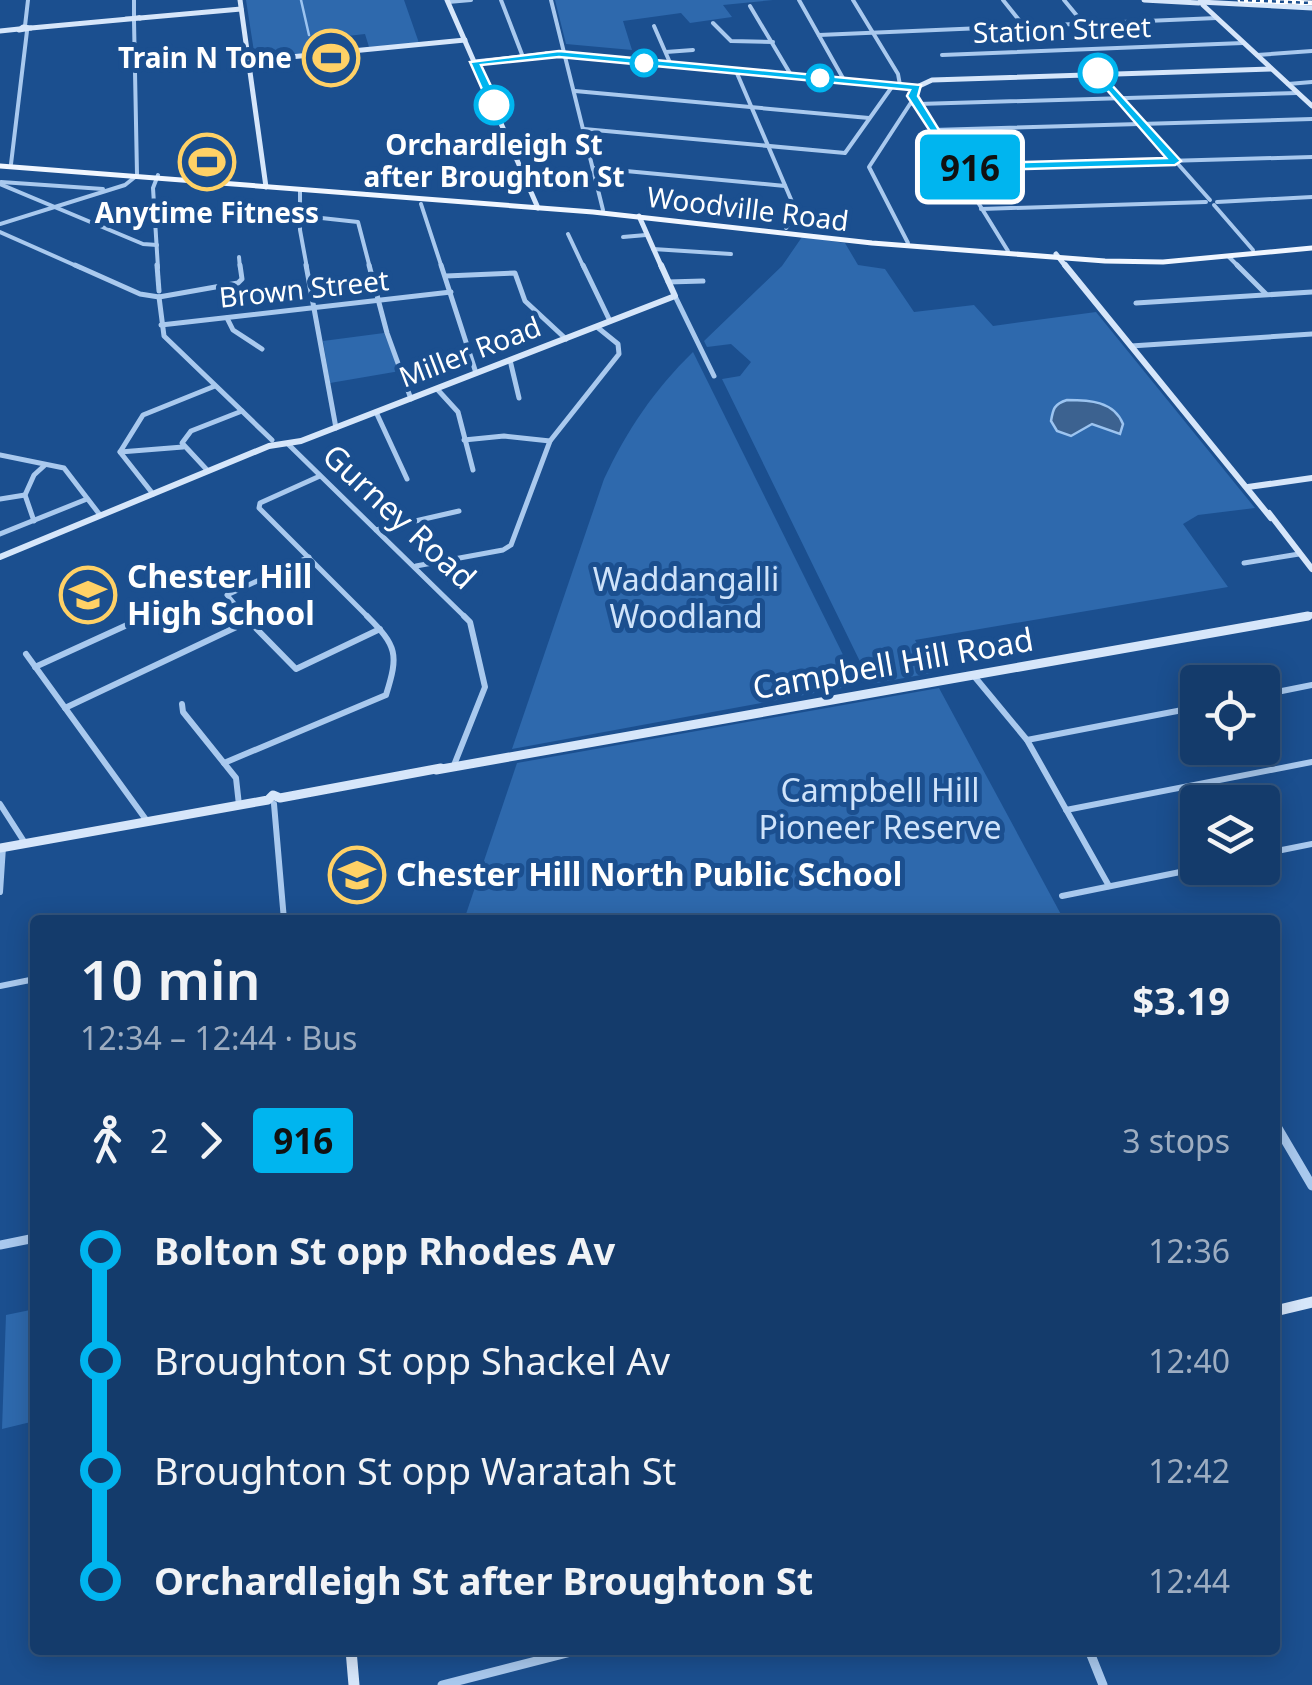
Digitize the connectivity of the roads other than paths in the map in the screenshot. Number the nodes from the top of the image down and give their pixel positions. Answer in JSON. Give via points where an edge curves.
{"nodes":[{"id":1,"x":28,"y":0,"type":"edge"},
{"id":2,"x":134,"y":0,"type":"edge"},
{"id":3,"x":240,"y":0,"type":"edge"},
{"id":4,"x":471,"y":0,"type":"edge"},
{"id":5,"x":501,"y":0,"type":"edge"},
{"id":6,"x":551,"y":0,"type":"edge"},
{"id":7,"x":800,"y":0,"type":"edge"},
{"id":8,"x":853,"y":0,"type":"edge"},
{"id":9,"x":1003,"y":0,"type":"edge"},
{"id":10,"x":1064,"y":0,"type":"edge"},
{"id":11,"x":1144,"y":0,"type":"edge"},
{"id":12,"x":448,"y":1,"type":"edge"},
{"id":13,"x":1202,"y":4,"type":"junction"},
{"id":14,"x":750,"y":6,"type":"dead end"},
{"id":15,"x":241,"y":8,"type":"junction"},
{"id":16,"x":1312,"y":8,"type":"edge"},
{"id":17,"x":134,"y":18,"type":"junction"},
{"id":18,"x":1217,"y":18,"type":"junction"},
{"id":19,"x":713,"y":22,"type":"dead end"},
{"id":20,"x":1084,"y":24,"type":"junction"},
{"id":21,"x":654,"y":26,"type":"dead end"},
{"id":22,"x":1024,"y":26,"type":"junction"},
{"id":23,"x":25,"y":29,"type":"junction"},
{"id":24,"x":0,"y":31,"type":"edge"},
{"id":25,"x":873,"y":32,"type":"junction"},
{"id":26,"x":819,"y":35,"type":"junction"},
{"id":27,"x":465,"y":40,"type":"junction"},
{"id":28,"x":773,"y":42,"type":"junction"},
{"id":29,"x":1243,"y":43,"type":"junction"},
{"id":30,"x":692,"y":50,"type":"dead end"},
{"id":31,"x":1312,"y":51,"type":"edge"},
{"id":32,"x":666,"y":52,"type":"junction"},
{"id":33,"x":566,"y":55,"type":"junction"},
{"id":34,"x":1257,"y":55,"type":"junction"},
{"id":35,"x":942,"y":56,"type":"dead end"},
{"id":36,"x":523,"y":57,"type":"junction"},
{"id":37,"x":248,"y":61,"type":"junction"},
{"id":38,"x":475,"y":62,"type":"junction"},
{"id":39,"x":672,"y":65,"type":"junction"},
{"id":40,"x":1272,"y":69,"type":"junction"},
{"id":41,"x":736,"y":70,"type":"junction"},
{"id":42,"x":1098,"y":73,"type":"junction"},
{"id":43,"x":791,"y":76,"type":"junction"},
{"id":44,"x":844,"y":80,"type":"junction"},
{"id":45,"x":1312,"y":82,"type":"edge"},
{"id":46,"x":1288,"y":84,"type":"junction"},
{"id":47,"x":905,"y":85,"type":"junction"},
{"id":48,"x":575,"y":91,"type":"junction"},
{"id":49,"x":1297,"y":93,"type":"junction"},
{"id":50,"x":1120,"y":98,"type":"junction"},
{"id":51,"x":917,"y":103,"type":"junction"},
{"id":52,"x":1312,"y":106,"type":"edge"},
{"id":53,"x":752,"y":107,"type":"junction"},
{"id":54,"x":869,"y":118,"type":"junction"},
{"id":55,"x":1312,"y":119,"type":"edge"},
{"id":56,"x":1142,"y":124,"type":"junction"},
{"id":57,"x":584,"y":128,"type":"junction"},
{"id":58,"x":933,"y":130,"type":"junction"},
{"id":59,"x":768,"y":146,"type":"junction"},
{"id":60,"x":1312,"y":157,"type":"edge"},
{"id":61,"x":1175,"y":161,"type":"junction"},
{"id":62,"x":11,"y":164,"type":"junction"},
{"id":63,"x":0,"y":165,"type":"edge"},
{"id":64,"x":594,"y":168,"type":"junction"},
{"id":65,"x":956,"y":168,"type":"junction"},
{"id":66,"x":524,"y":171,"type":"junction"},
{"id":67,"x":136,"y":175,"type":"junction"},
{"id":68,"x":595,"y":175,"type":"junction"},
{"id":69,"x":157,"y":177,"type":"junction"},
{"id":70,"x":0,"y":183,"type":"edge"},
{"id":71,"x":267,"y":185,"type":"junction"},
{"id":72,"x":786,"y":186,"type":"junction"},
{"id":73,"x":300,"y":189,"type":"junction"},
{"id":74,"x":108,"y":190,"type":"junction"},
{"id":75,"x":1312,"y":197,"type":"edge"},
{"id":76,"x":1212,"y":202,"type":"junction"},
{"id":77,"x":420,"y":204,"type":"dead end"},
{"id":78,"x":56,"y":207,"type":"junction"},
{"id":79,"x":538,"y":207,"type":"junction"},
{"id":80,"x":982,"y":209,"type":"junction"},
{"id":81,"x":603,"y":210,"type":"junction"},
{"id":82,"x":303,"y":216,"type":"junction"},
{"id":83,"x":640,"y":216,"type":"junction"},
{"id":84,"x":0,"y":224,"type":"edge"},
{"id":85,"x":790,"y":230,"type":"junction"},
{"id":86,"x":0,"y":232,"type":"edge"},
{"id":87,"x":812,"y":233,"type":"junction"},
{"id":88,"x":568,"y":234,"type":"dead end"},
{"id":89,"x":646,"y":235,"type":"junction"},
{"id":90,"x":623,"y":237,"type":"dead end"},
{"id":91,"x":908,"y":243,"type":"junction"},
{"id":92,"x":157,"y":246,"type":"junction"},
{"id":93,"x":1312,"y":246,"type":"edge"},
{"id":94,"x":653,"y":249,"type":"junction"},
{"id":95,"x":1253,"y":250,"type":"junction"},
{"id":96,"x":1008,"y":252,"type":"junction"},
{"id":97,"x":731,"y":254,"type":"dead end"},
{"id":98,"x":1057,"y":256,"type":"junction"},
{"id":99,"x":1228,"y":256,"type":"junction"},
{"id":100,"x":239,"y":257,"type":"dead end"},
{"id":101,"x":446,"y":276,"type":"junction"},
{"id":102,"x":703,"y":281,"type":"dead end"},
{"id":103,"x":668,"y":282,"type":"junction"},
{"id":104,"x":452,"y":292,"type":"junction"},
{"id":105,"x":1312,"y":292,"type":"edge"},
{"id":106,"x":159,"y":294,"type":"junction"},
{"id":107,"x":1267,"y":295,"type":"junction"},
{"id":108,"x":675,"y":296,"type":"junction"},
{"id":109,"x":380,"y":301,"type":"junction"},
{"id":110,"x":1136,"y":303,"type":"dead end"},
{"id":111,"x":316,"y":308,"type":"junction"},
{"id":112,"x":227,"y":318,"type":"junction"},
{"id":113,"x":610,"y":321,"type":"junction"},
{"id":114,"x":162,"y":325,"type":"junction"},
{"id":115,"x":597,"y":326,"type":"junction"},
{"id":116,"x":1312,"y":334,"type":"edge"},
{"id":117,"x":566,"y":339,"type":"junction"},
{"id":118,"x":1131,"y":346,"type":"junction"},
{"id":119,"x":262,"y":349,"type":"dead end"},
{"id":120,"x":510,"y":360,"type":"junction"},
{"id":121,"x":476,"y":373,"type":"junction"},
{"id":122,"x":714,"y":376,"type":"dead end"},
{"id":123,"x":215,"y":386,"type":"junction"},
{"id":124,"x":437,"y":388,"type":"junction"},
{"id":125,"x":519,"y":398,"type":"dead end"},
{"id":126,"x":411,"y":399,"type":"junction"},
{"id":127,"x":242,"y":411,"type":"junction"},
{"id":128,"x":376,"y":412,"type":"junction"},
{"id":129,"x":336,"y":428,"type":"junction"},
{"id":130,"x":464,"y":440,"type":"junction"},
{"id":131,"x":550,"y":441,"type":"junction"},
{"id":132,"x":277,"y":443,"type":"junction"},
{"id":133,"x":182,"y":447,"type":"junction"},
{"id":134,"x":120,"y":452,"type":"junction"},
{"id":135,"x":2,"y":457,"type":"edge"},
{"id":136,"x":1225,"y":462,"type":"junction"},
{"id":137,"x":46,"y":464,"type":"junction"},
{"id":138,"x":473,"y":470,"type":"dead end"},
{"id":139,"x":208,"y":472,"type":"junction"},
{"id":140,"x":1232,"y":474,"type":"junction"},
{"id":141,"x":320,"y":476,"type":"junction"},
{"id":142,"x":407,"y":478,"type":"dead end"},
{"id":143,"x":1312,"y":478,"type":"edge"},
{"id":144,"x":1248,"y":487,"type":"junction"},
{"id":145,"x":152,"y":494,"type":"junction"},
{"id":146,"x":25,"y":495,"type":"junction"},
{"id":147,"x":0,"y":499,"type":"edge"},
{"id":148,"x":87,"y":499,"type":"junction"},
{"id":149,"x":1259,"y":507,"type":"junction"},
{"id":150,"x":459,"y":511,"type":"dead end"},
{"id":151,"x":100,"y":516,"type":"junction"},
{"id":152,"x":1271,"y":518,"type":"junction"},
{"id":153,"x":34,"y":521,"type":"junction"},
{"id":154,"x":376,"y":530,"type":"junction"},
{"id":155,"x":0,"y":534,"type":"edge"},
{"id":156,"x":1300,"y":554,"type":"junction"},
{"id":157,"x":0,"y":557,"type":"edge"},
{"id":158,"x":309,"y":558,"type":"junction"},
{"id":159,"x":1244,"y":562,"type":"dead end"},
{"id":160,"x":416,"y":566,"type":"junction"},
{"id":161,"x":1312,"y":569,"type":"edge"},
{"id":162,"x":1312,"y":614,"type":"edge"},
{"id":163,"x":138,"y":620,"type":"dead end"},
{"id":164,"x":247,"y":622,"type":"junction"},
{"id":165,"x":380,"y":629,"type":"junction"},
{"id":166,"x":26,"y":654,"type":"dead end"},
{"id":167,"x":35,"y":666,"type":"junction"},
{"id":168,"x":973,"y":675,"type":"junction"},
{"id":169,"x":1312,"y":686,"type":"edge"},
{"id":170,"x":1280,"y":692,"type":"edge"},
{"id":171,"x":182,"y":704,"type":"dead end"},
{"id":172,"x":65,"y":708,"type":"junction"},
{"id":173,"x":1180,"y":710,"type":"edge"},
{"id":174,"x":1026,"y":740,"type":"junction"},
{"id":175,"x":465,"y":744,"type":"junction"},
{"id":176,"x":484,"y":761,"type":"junction"},
{"id":177,"x":1312,"y":762,"type":"edge"},
{"id":178,"x":224,"y":763,"type":"junction"},
{"id":179,"x":454,"y":764,"type":"junction"},
{"id":180,"x":436,"y":770,"type":"junction"},
{"id":181,"x":274,"y":801,"type":"junction"},
{"id":182,"x":0,"y":804,"type":"edge"},
{"id":183,"x":240,"y":805,"type":"junction"},
{"id":184,"x":1066,"y":810,"type":"junction"},
{"id":185,"x":147,"y":821,"type":"junction"},
{"id":186,"x":25,"y":843,"type":"junction"},
{"id":187,"x":1312,"y":844,"type":"edge"},
{"id":188,"x":1,"y":848,"type":"edge"},
{"id":189,"x":1280,"y":850,"type":"edge"},
{"id":190,"x":1180,"y":872,"type":"edge"},
{"id":191,"x":1109,"y":886,"type":"junction"},
{"id":192,"x":0,"y":892,"type":"edge"},
{"id":193,"x":1062,"y":896,"type":"dead end"},
{"id":194,"x":284,"y":915,"type":"edge"},
{"id":195,"x":30,"y":980,"type":"edge"},
{"id":196,"x":0,"y":986,"type":"edge"},
{"id":197,"x":1280,"y":1132,"type":"edge"},
{"id":198,"x":1312,"y":1186,"type":"edge"},
{"id":199,"x":30,"y":1239,"type":"edge"},
{"id":200,"x":0,"y":1246,"type":"edge"},
{"id":201,"x":1312,"y":1302,"type":"edge"},
{"id":202,"x":1280,"y":1310,"type":"edge"},
{"id":203,"x":351,"y":1655,"type":"edge"},
{"id":204,"x":560,"y":1655,"type":"edge"},
{"id":205,"x":1092,"y":1655,"type":"edge"},
{"id":206,"x":354,"y":1685,"type":"edge"},
{"id":207,"x":442,"y":1685,"type":"edge"},
{"id":208,"x":1103,"y":1685,"type":"edge"}],
"edges":[{"from":1,"to":23,"type":"street"},
{"from":2,"to":17,"type":"street"},
{"from":3,"to":15,"type":"street"},
{"from":4,"to":12,"type":"street"},
{"from":5,"to":36,"type":"street"},
{"from":6,"to":33,"type":"street"},
{"from":7,"to":26,"type":"street"},
{"from":8,"to":25,"type":"street"},
{"from":9,"to":22,"type":"street"},
{"from":10,"to":20,"type":"street"},
{"from":11,"to":13,"type":"street"},
{"from":12,"to":27,"type":"street"},
{"from":13,"to":16,"type":"street"},
{"from":13,"to":18,"type":"street"},
{"from":14,"to":28,"type":"street"},
{"from":15,"to":17,"type":"street"},
{"from":15,"to":37,"type":"street"},
{"from":17,"to":23,"type":"street"},
{"from":17,"to":67,"type":"street"},
{"from":18,"to":20,"type":"street"},
{"from":18,"to":29,"type":"street"},
{"from":19,"to":28,"type":"street","via":[[731,41]]},
{"from":20,"to":22,"type":"street"},
{"from":21,"to":32,"type":"street"},
{"from":22,"to":25,"type":"street"},
{"from":23,"to":24,"type":"street"},
{"from":23,"to":62,"type":"street"},
{"from":25,"to":26,"type":"street"},
{"from":25,"to":47,"type":"street"},
{"from":26,"to":44,"type":"street"},
{"from":27,"to":37,"type":"street"},
{"from":27,"to":38,"type":"street"},
{"from":28,"to":43,"type":"street"},
{"from":29,"to":34,"type":"street"},
{"from":29,"to":35,"type":"street","name":"Station Street"},
{"from":30,"to":32,"type":"street"},
{"from":31,"to":34,"type":"street"},
{"from":32,"to":39,"type":"street"},
{"from":33,"to":36,"type":"street"},
{"from":33,"to":39,"type":"street"},
{"from":33,"to":48,"type":"street"},
{"from":34,"to":40,"type":"street"},
{"from":36,"to":38,"type":"street"},
{"from":37,"to":71,"type":"street"},
{"from":38,"to":66,"type":"street"},
{"from":39,"to":41,"type":"street"},
{"from":40,"to":42,"type":"street"},
{"from":40,"to":46,"type":"street"},
{"from":41,"to":43,"type":"street"},
{"from":41,"to":53,"type":"street"},
{"from":42,"to":47,"type":"street"},
{"from":42,"to":50,"type":"street"},
{"from":43,"to":44,"type":"street"},
{"from":44,"to":47,"type":"street"},
{"from":45,"to":46,"type":"street"},
{"from":46,"to":49,"type":"street"},
{"from":47,"to":51,"type":"street"},
{"from":47,"to":54,"type":"street"},
{"from":48,"to":53,"type":"street"},
{"from":48,"to":57,"type":"street"},
{"from":49,"to":50,"type":"street"},
{"from":49,"to":52,"type":"street"},
{"from":50,"to":51,"type":"street"},
{"from":50,"to":56,"type":"street"},
{"from":51,"to":58,"type":"street"},
{"from":51,"to":91,"type":"street","via":[[910,103],[869,167]]},
{"from":53,"to":54,"type":"street"},
{"from":53,"to":59,"type":"street"},
{"from":54,"to":59,"type":"street","via":[[844,153]]},
{"from":55,"to":56,"type":"street"},
{"from":56,"to":58,"type":"street"},
{"from":56,"to":61,"type":"street"},
{"from":57,"to":59,"type":"street"},
{"from":57,"to":64,"type":"street"},
{"from":58,"to":65,"type":"street"},
{"from":59,"to":72,"type":"street"},
{"from":60,"to":61,"type":"street"},
{"from":61,"to":65,"type":"street"},
{"from":61,"to":76,"type":"street"},
{"from":62,"to":63,"type":"main road","name":"Woodville Road"},
{"from":62,"to":67,"type":"main road","name":"Woodville Road"},
{"from":63,"to":67,"type":"main road","name":"Woodville Road"},
{"from":64,"to":68,"type":"street"},
{"from":64,"to":72,"type":"street"},
{"from":65,"to":80,"type":"street"},
{"from":66,"to":68,"type":"street"},
{"from":66,"to":79,"type":"street"},
{"from":67,"to":69,"type":"main road","name":"Woodville Road"},
{"from":67,"to":74,"type":"street"},
{"from":68,"to":81,"type":"street"},
{"from":69,"to":71,"type":"main road","name":"Woodville Road"},
{"from":69,"to":92,"type":"street"},
{"from":70,"to":74,"type":"street"},
{"from":70,"to":78,"type":"street"},
{"from":71,"to":73,"type":"main road","name":"Woodville Road"},
{"from":71,"to":79,"type":"main road","name":"Woodville Road"},
{"from":72,"to":85,"type":"street","via":[[796,213]]},
{"from":73,"to":79,"type":"main road","name":"Woodville Road"},
{"from":73,"to":82,"type":"street"},
{"from":74,"to":78,"type":"street"},
{"from":75,"to":76,"type":"street"},
{"from":76,"to":80,"type":"street"},
{"from":76,"to":95,"type":"street"},
{"from":77,"to":101,"type":"street"},
{"from":78,"to":84,"type":"street"},
{"from":78,"to":92,"type":"street"},
{"from":79,"to":81,"type":"main road","name":"Woodville Road"},
{"from":79,"to":83,"type":"main road","name":"Woodville Road"},
{"from":80,"to":96,"type":"street"},
{"from":81,"to":85,"type":"main road","name":"Woodville Road"},
{"from":82,"to":109,"type":"street","via":[[358,222]]},
{"from":82,"to":111,"type":"street"},
{"from":83,"to":85,"type":"main road","name":"Woodville Road"},
{"from":83,"to":89,"type":"street"},
{"from":85,"to":87,"type":"main road","name":"Woodville Road"},
{"from":86,"to":106,"type":"street","via":[[140,294]]},
{"from":87,"to":91,"type":"main road","name":"Woodville Road"},
{"from":87,"to":98,"type":"main road","name":"Woodville Road"},
{"from":88,"to":113,"type":"street"},
{"from":89,"to":90,"type":"street"},
{"from":89,"to":94,"type":"street"},
{"from":91,"to":96,"type":"main road","name":"Woodville Road"},
{"from":92,"to":106,"type":"street"},
{"from":93,"to":95,"type":"main road","name":"Woodville Road"},
{"from":93,"to":99,"type":"main road","name":"Woodville Road"},
{"from":94,"to":97,"type":"street"},
{"from":94,"to":103,"type":"street"},
{"from":95,"to":98,"type":"main road","name":"Woodville Road","via":[[1147,259]]},
{"from":96,"to":98,"type":"main road","name":"Woodville Road"},
{"from":98,"to":99,"type":"main road","name":"Woodville Road","via":[[1149,262]]},
{"from":98,"to":118,"type":"street"},
{"from":99,"to":107,"type":"street"},
{"from":100,"to":106,"type":"street","via":[[242,283]]},
{"from":101,"to":104,"type":"street"},
{"from":101,"to":117,"type":"street","via":[[515,273],[525,302]]},
{"from":102,"to":103,"type":"street"},
{"from":103,"to":108,"type":"street"},
{"from":104,"to":109,"type":"street","name":"Brown Street"},
{"from":104,"to":121,"type":"street"},
{"from":105,"to":107,"type":"street"},
{"from":106,"to":114,"type":"street"},
{"from":107,"to":110,"type":"street"},
{"from":108,"to":113,"type":"street","name":"Miller Road"},
{"from":108,"to":122,"type":"street"},
{"from":109,"to":111,"type":"street","name":"Brown Street"},
{"from":109,"to":126,"type":"street"},
{"from":111,"to":112,"type":"street","name":"Brown Street"},
{"from":111,"to":129,"type":"street"},
{"from":112,"to":114,"type":"street","name":"Brown Street"},
{"from":112,"to":119,"type":"street","via":[[233,330]]},
{"from":113,"to":115,"type":"street","name":"Miller Road"},
{"from":114,"to":123,"type":"street","name":"Gurney Road","via":[[164,336]]},
{"from":115,"to":117,"type":"street","name":"Miller Road"},
{"from":115,"to":131,"type":"street","via":[[615,340],[620,354]]},
{"from":116,"to":118,"type":"street"},
{"from":117,"to":120,"type":"street","name":"Miller Road"},
{"from":118,"to":136,"type":"street"},
{"from":120,"to":121,"type":"street","name":"Miller Road"},
{"from":120,"to":125,"type":"street"},
{"from":121,"to":124,"type":"street","name":"Miller Road"},
{"from":123,"to":127,"type":"street","name":"Gurney Road"},
{"from":123,"to":134,"type":"street","via":[[143,416]]},
{"from":124,"to":126,"type":"street","name":"Miller Road"},
{"from":124,"to":130,"type":"street","via":[[458,412]]},
{"from":126,"to":128,"type":"street","name":"Miller Road"},
{"from":127,"to":132,"type":"street","name":"Gurney Road"},
{"from":127,"to":133,"type":"street","via":[[191,431]]},
{"from":128,"to":129,"type":"street","name":"Miller Road"},
{"from":128,"to":142,"type":"street"},
{"from":129,"to":132,"type":"street","name":"Miller Road"},
{"from":130,"to":131,"type":"street"},
{"from":130,"to":138,"type":"street"},
{"from":131,"to":160,"type":"street","via":[[508,548]]},
{"from":132,"to":139,"type":"street","name":"Miller Road"},
{"from":132,"to":141,"type":"street","name":"Gurney Road"},
{"from":133,"to":134,"type":"street"},
{"from":133,"to":139,"type":"street"},
{"from":134,"to":145,"type":"street"},
{"from":135,"to":137,"type":"street"},
{"from":136,"to":140,"type":"street"},
{"from":136,"to":144,"type":"street"},
{"from":137,"to":146,"type":"street"},
{"from":137,"to":148,"type":"street","via":[[68,472]]},
{"from":139,"to":145,"type":"street","name":"Miller Road"},
{"from":140,"to":144,"type":"street"},
{"from":140,"to":149,"type":"street"},
{"from":141,"to":154,"type":"street","name":"Gurney Road"},
{"from":141,"to":158,"type":"street","via":[[259,508]]},
{"from":143,"to":144,"type":"street"},
{"from":144,"to":149,"type":"street"},
{"from":144,"to":152,"type":"street"},
{"from":145,"to":151,"type":"street","name":"Miller Road"},
{"from":146,"to":147,"type":"street"},
{"from":146,"to":153,"type":"street"},
{"from":148,"to":151,"type":"street"},
{"from":148,"to":153,"type":"street"},
{"from":149,"to":152,"type":"street"},
{"from":150,"to":154,"type":"street"},
{"from":151,"to":157,"type":"street","name":"Miller Road"},
{"from":152,"to":156,"type":"street"},
{"from":153,"to":155,"type":"street"},
{"from":154,"to":160,"type":"street","name":"Gurney Road"},
{"from":156,"to":159,"type":"street"},
{"from":156,"to":161,"type":"street"},
{"from":158,"to":164,"type":"street","via":[[227,595]]},
{"from":158,"to":165,"type":"street"},
{"from":160,"to":175,"type":"street","name":"Gurney Road","via":[[466,614],[473,633],[485,688]]},
{"from":162,"to":168,"type":"street","name":"Campbell Hill Road"},
{"from":163,"to":167,"type":"street"},
{"from":164,"to":165,"type":"street","via":[[296,669]]},
{"from":164,"to":172,"type":"street"},
{"from":165,"to":178,"type":"street","via":[[396,651],[386,695]]},
{"from":166,"to":167,"type":"street"},
{"from":167,"to":172,"type":"street"},
{"from":168,"to":174,"type":"street"},
{"from":168,"to":176,"type":"street","name":"Campbell Hill Road"},
{"from":169,"to":170,"type":"street"},
{"from":171,"to":178,"type":"street"},
{"from":172,"to":185,"type":"street"},
{"from":173,"to":174,"type":"street"},
{"from":174,"to":184,"type":"street"},
{"from":175,"to":176,"type":"street","via":[[466,757]]},
{"from":175,"to":179,"type":"street","name":"Gurney Road"},
{"from":176,"to":179,"type":"street","name":"Campbell Hill Road"},
{"from":176,"to":180,"type":"street","name":"Campbell Hill Road"},
{"from":177,"to":184,"type":"street"},
{"from":178,"to":183,"type":"street","via":[[236,778]]},
{"from":179,"to":180,"type":"street","name":"Campbell Hill Road"},
{"from":180,"to":181,"type":"street","name":"Campbell Hill Road"},
{"from":181,"to":183,"type":"street","name":"Campbell Hill Road"},
{"from":181,"to":194,"type":"street"},
{"from":182,"to":186,"type":"street"},
{"from":183,"to":185,"type":"street","name":"Campbell Hill Road"},
{"from":184,"to":191,"type":"street"},
{"from":185,"to":186,"type":"street","name":"Campbell Hill Road"},
{"from":186,"to":188,"type":"street","name":"Campbell Hill Road"},
{"from":187,"to":189,"type":"street"},
{"from":188,"to":192,"type":"street"},
{"from":190,"to":191,"type":"street"},
{"from":191,"to":193,"type":"street"},
{"from":195,"to":196,"type":"street"},
{"from":197,"to":198,"type":"street"},
{"from":199,"to":200,"type":"street"},
{"from":201,"to":202,"type":"street"},
{"from":203,"to":206,"type":"street"},
{"from":204,"to":207,"type":"street"},
{"from":205,"to":208,"type":"street"}]}
